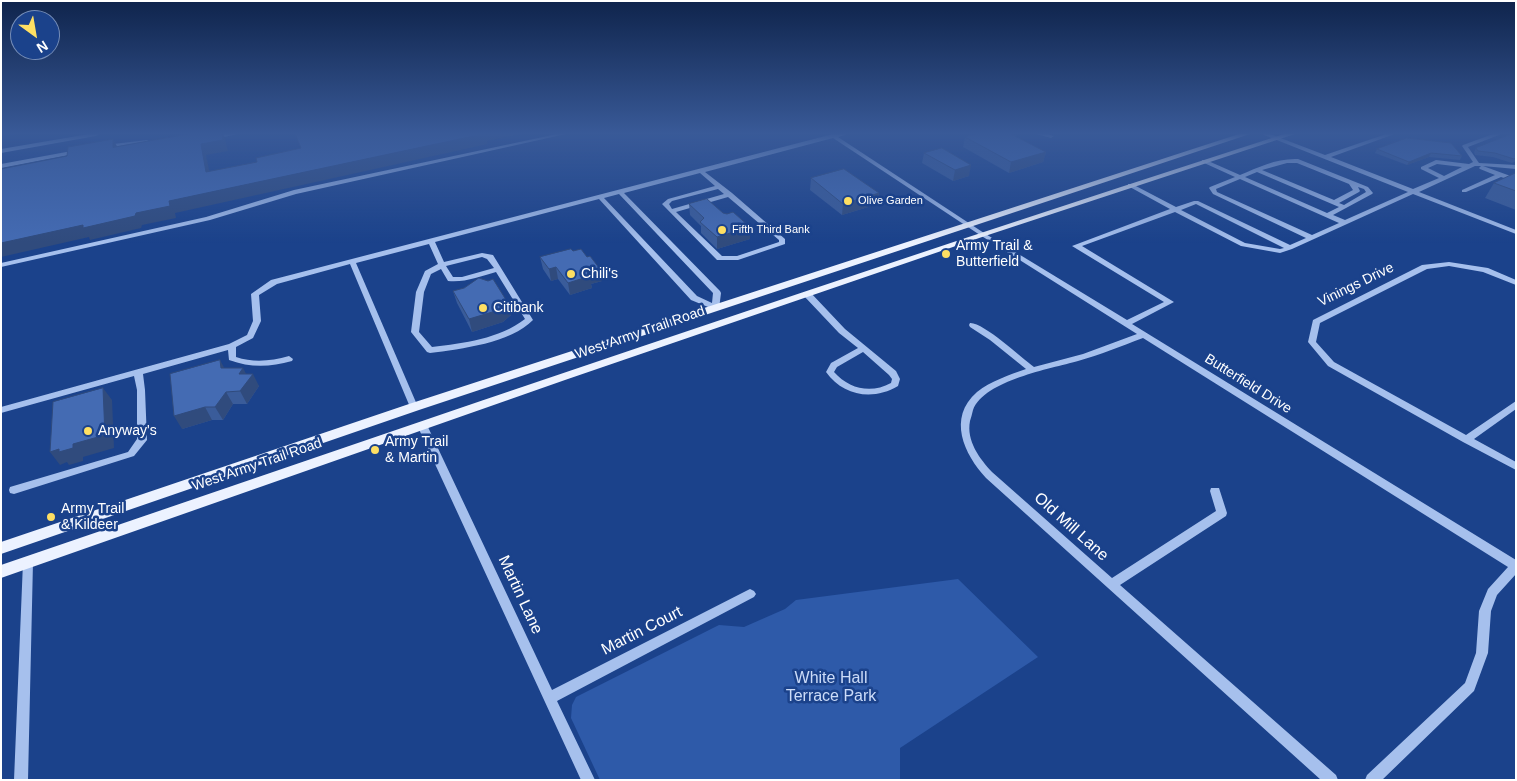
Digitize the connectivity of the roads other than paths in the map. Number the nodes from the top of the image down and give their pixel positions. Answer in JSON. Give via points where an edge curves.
{"nodes":[{"id":1,"x":389,"y":170,"type":"edge"},
{"id":2,"x":885,"y":170,"type":"edge"},
{"id":3,"x":1134,"y":170,"type":"edge"},
{"id":4,"x":1175,"y":170,"type":"edge"},
{"id":5,"x":1225,"y":170,"type":"edge"},
{"id":6,"x":1256,"y":170,"type":"edge"},
{"id":7,"x":1258,"y":170,"type":"edge"},
{"id":8,"x":1322,"y":170,"type":"edge"},
{"id":9,"x":1359,"y":170,"type":"edge"},
{"id":10,"x":1428,"y":170,"type":"edge"},
{"id":11,"x":1461,"y":170,"type":"edge"},
{"id":12,"x":1488,"y":170,"type":"edge"},
{"id":13,"x":701,"y":171,"type":"joint"},
{"id":14,"x":1500,"y":175,"type":"junction"},
{"id":15,"x":1239,"y":177,"type":"junction"},
{"id":16,"x":1444,"y":178,"type":"junction"},
{"id":17,"x":1516,"y":180,"type":"edge"},
{"id":18,"x":1352,"y":182,"type":"junction"},
{"id":19,"x":1130,"y":185,"type":"junction"},
{"id":20,"x":720,"y":186,"type":"junction"},
{"id":21,"x":1464,"y":191,"type":"dead end"},
{"id":22,"x":620,"y":192,"type":"junction"},
{"id":23,"x":1413,"y":192,"type":"junction"},
{"id":24,"x":730,"y":194,"type":"junction"},
{"id":25,"x":600,"y":197,"type":"junction"},
{"id":26,"x":1334,"y":203,"type":"junction"},
{"id":27,"x":1344,"y":207,"type":"junction"},
{"id":28,"x":1174,"y":209,"type":"junction"},
{"id":29,"x":671,"y":211,"type":"junction"},
{"id":30,"x":1328,"y":215,"type":"junction"},
{"id":31,"x":1345,"y":223,"type":"junction"},
{"id":32,"x":967,"y":225,"type":"junction"},
{"id":33,"x":1516,"y":232,"type":"edge"},
{"id":34,"x":982,"y":234,"type":"junction"},
{"id":35,"x":1312,"y":238,"type":"junction"},
{"id":36,"x":431,"y":241,"type":"junction"},
{"id":37,"x":1290,"y":248,"type":"junction"},
{"id":38,"x":352,"y":261,"type":"junction"},
{"id":39,"x":1,"y":265,"type":"edge"},
{"id":40,"x":442,"y":265,"type":"junction"},
{"id":41,"x":498,"y":269,"type":"junction"},
{"id":42,"x":1516,"y":283,"type":"edge"},
{"id":43,"x":807,"y":294,"type":"junction"},
{"id":44,"x":716,"y":307,"type":"junction"},
{"id":45,"x":728,"y":321,"type":"junction"},
{"id":46,"x":1125,"y":324,"type":"junction"},
{"id":47,"x":973,"y":325,"type":"dead end"},
{"id":48,"x":1143,"y":335,"type":"junction"},
{"id":49,"x":232,"y":346,"type":"junction"},
{"id":50,"x":863,"y":349,"type":"junction"},
{"id":51,"x":289,"y":359,"type":"dead end"},
{"id":52,"x":1033,"y":371,"type":"junction"},
{"id":53,"x":138,"y":372,"type":"junction"},
{"id":54,"x":1516,"y":404,"type":"edge"},
{"id":55,"x":414,"y":407,"type":"junction"},
{"id":56,"x":1,"y":410,"type":"edge"},
{"id":57,"x":422,"y":425,"type":"junction"},
{"id":58,"x":386,"y":437,"type":"junction"},
{"id":59,"x":1466,"y":440,"type":"junction"},
{"id":60,"x":1516,"y":467,"type":"edge"},
{"id":61,"x":14,"y":490,"type":"dead end"},
{"id":62,"x":1215,"y":491,"type":"dead end"},
{"id":63,"x":1,"y":548,"type":"edge"},
{"id":64,"x":28,"y":562,"type":"junction"},
{"id":65,"x":1514,"y":563,"type":"edge"},
{"id":66,"x":1,"y":572,"type":"edge"},
{"id":67,"x":1112,"y":584,"type":"junction"},
{"id":68,"x":750,"y":594,"type":"dead end"},
{"id":69,"x":550,"y":698,"type":"junction"},
{"id":70,"x":21,"y":780,"type":"edge"},
{"id":71,"x":588,"y":780,"type":"edge"},
{"id":72,"x":1331,"y":780,"type":"edge"},
{"id":73,"x":1372,"y":780,"type":"edge"}],
"edges":[{"from":1,"to":39,"type":"street","via":[[294,192],[208,220]]},
{"from":2,"to":32,"type":"street"},
{"from":3,"to":32,"type":"main road","name":"West Army Trail Road"},
{"from":4,"to":19,"type":"main road","name":"West Army Trail Road"},
{"from":5,"to":15,"type":"street"},
{"from":6,"to":15,"type":"street"},
{"from":7,"to":26,"type":"street"},
{"from":8,"to":18,"type":"street"},
{"from":9,"to":23,"type":"street"},
{"from":10,"to":16,"type":"street"},
{"from":11,"to":16,"type":"street"},
{"from":12,"to":14,"type":"street"},
{"from":13,"to":20,"type":"street"},
{"from":13,"to":22,"type":"street"},
{"from":14,"to":17,"type":"street"},
{"from":14,"to":21,"type":"street"},
{"from":15,"to":30,"type":"street"},
{"from":15,"to":35,"type":"street","via":[[1212,188],[1215,193]]},
{"from":16,"to":23,"type":"street"},
{"from":18,"to":26,"type":"street","via":[[1357,191]]},
{"from":18,"to":27,"type":"street","via":[[1370,193]]},
{"from":19,"to":28,"type":"street"},
{"from":19,"to":34,"type":"main road","name":"West Army Trail Road"},
{"from":20,"to":24,"type":"street"},
{"from":20,"to":29,"type":"street","via":[[670,200],[665,204]]},
{"from":22,"to":25,"type":"street"},
{"from":22,"to":44,"type":"street","via":[[717,293]]},
{"from":23,"to":31,"type":"street"},
{"from":23,"to":33,"type":"street"},
{"from":24,"to":29,"type":"street"},
{"from":24,"to":29,"type":"street","via":[[783,243],[738,258],[720,258]]},
{"from":25,"to":36,"type":"street"},
{"from":25,"to":44,"type":"street","via":[[694,298]]},
{"from":26,"to":27,"type":"street"},
{"from":27,"to":30,"type":"street"},
{"from":28,"to":37,"type":"street","via":[[1251,247],[1280,251]]},
{"from":28,"to":37,"type":"street","via":[[1196,202]]},
{"from":28,"to":46,"type":"street","via":[[1076,246],[1170,302]]},
{"from":30,"to":31,"type":"street"},
{"from":31,"to":35,"type":"street"},
{"from":32,"to":34,"type":"street","name":"Butterfield Drive"},
{"from":32,"to":44,"type":"main road","name":"West Army Trail Road"},
{"from":34,"to":43,"type":"main road","name":"West Army Trail Road"},
{"from":34,"to":46,"type":"street","name":"Butterfield Drive"},
{"from":35,"to":37,"type":"street"},
{"from":36,"to":38,"type":"street"},
{"from":36,"to":40,"type":"street"},
{"from":38,"to":49,"type":"street","via":[[274,282],[255,294],[258,321],[250,336]]},
{"from":38,"to":55,"type":"street"},
{"from":40,"to":41,"type":"street","via":[[482,255],[490,256]]},
{"from":40,"to":41,"type":"street","via":[[451,279],[462,280]]},
{"from":40,"to":41,"type":"street","via":[[428,273],[420,292],[416,332],[430,350],[459,347],[511,332],[529,320]]},
{"from":42,"to":59,"type":"street","name":"Vinings Drive","via":[[1485,270],[1449,264],[1425,267],[1316,322],[1312,342],[1330,364]]},
{"from":43,"to":45,"type":"main road","name":"West Army Trail Road"},
{"from":43,"to":50,"type":"street"},
{"from":44,"to":45,"type":"main road"},
{"from":44,"to":55,"type":"main road","name":"West Army Trail Road"},
{"from":45,"to":57,"type":"main road","name":"West Army Trail Road"},
{"from":46,"to":48,"type":"street","name":"Butterfield Drive"},
{"from":47,"to":52,"type":"street"},
{"from":48,"to":52,"type":"street","name":"Old Mill Lane"},
{"from":48,"to":65,"type":"street","name":"Butterfield Drive"},
{"from":49,"to":51,"type":"street","via":[[232,358],[244,364],[267,364]]},
{"from":49,"to":53,"type":"street"},
{"from":50,"to":50,"type":"street","via":[[893,373],[895,384],[881,390],[856,391],[843,386],[833,376],[830,372],[834,365]]},
{"from":52,"to":67,"type":"street","name":"Old Mill Lane","via":[[984,390],[968,409],[966,439],[974,457],[989,475]]},
{"from":53,"to":56,"type":"street"},
{"from":53,"to":61,"type":"street","via":[[142,440],[131,454]]},
{"from":54,"to":59,"type":"street"},
{"from":55,"to":58,"type":"main road"},
{"from":55,"to":63,"type":"main road","name":"West Army Trail Road"},
{"from":57,"to":58,"type":"main road","name":"West Army Trail Road"},
{"from":57,"to":69,"type":"street","name":"Martin Lane"},
{"from":58,"to":64,"type":"main road","name":"West Army Trail Road"},
{"from":59,"to":60,"type":"street","name":"Vinings Drive"},
{"from":62,"to":67,"type":"street","via":[[1222,513]]},
{"from":64,"to":66,"type":"main road","name":"West Army Trail Road"},
{"from":64,"to":70,"type":"street"},
{"from":65,"to":73,"type":"street","via":[[1492,592],[1485,611],[1482,653],[1470,687]]},
{"from":67,"to":72,"type":"street","name":"Old Mill Lane"},
{"from":68,"to":69,"type":"street","name":"Martin Court"},
{"from":69,"to":71,"type":"street","name":"Martin Lane"}]}
